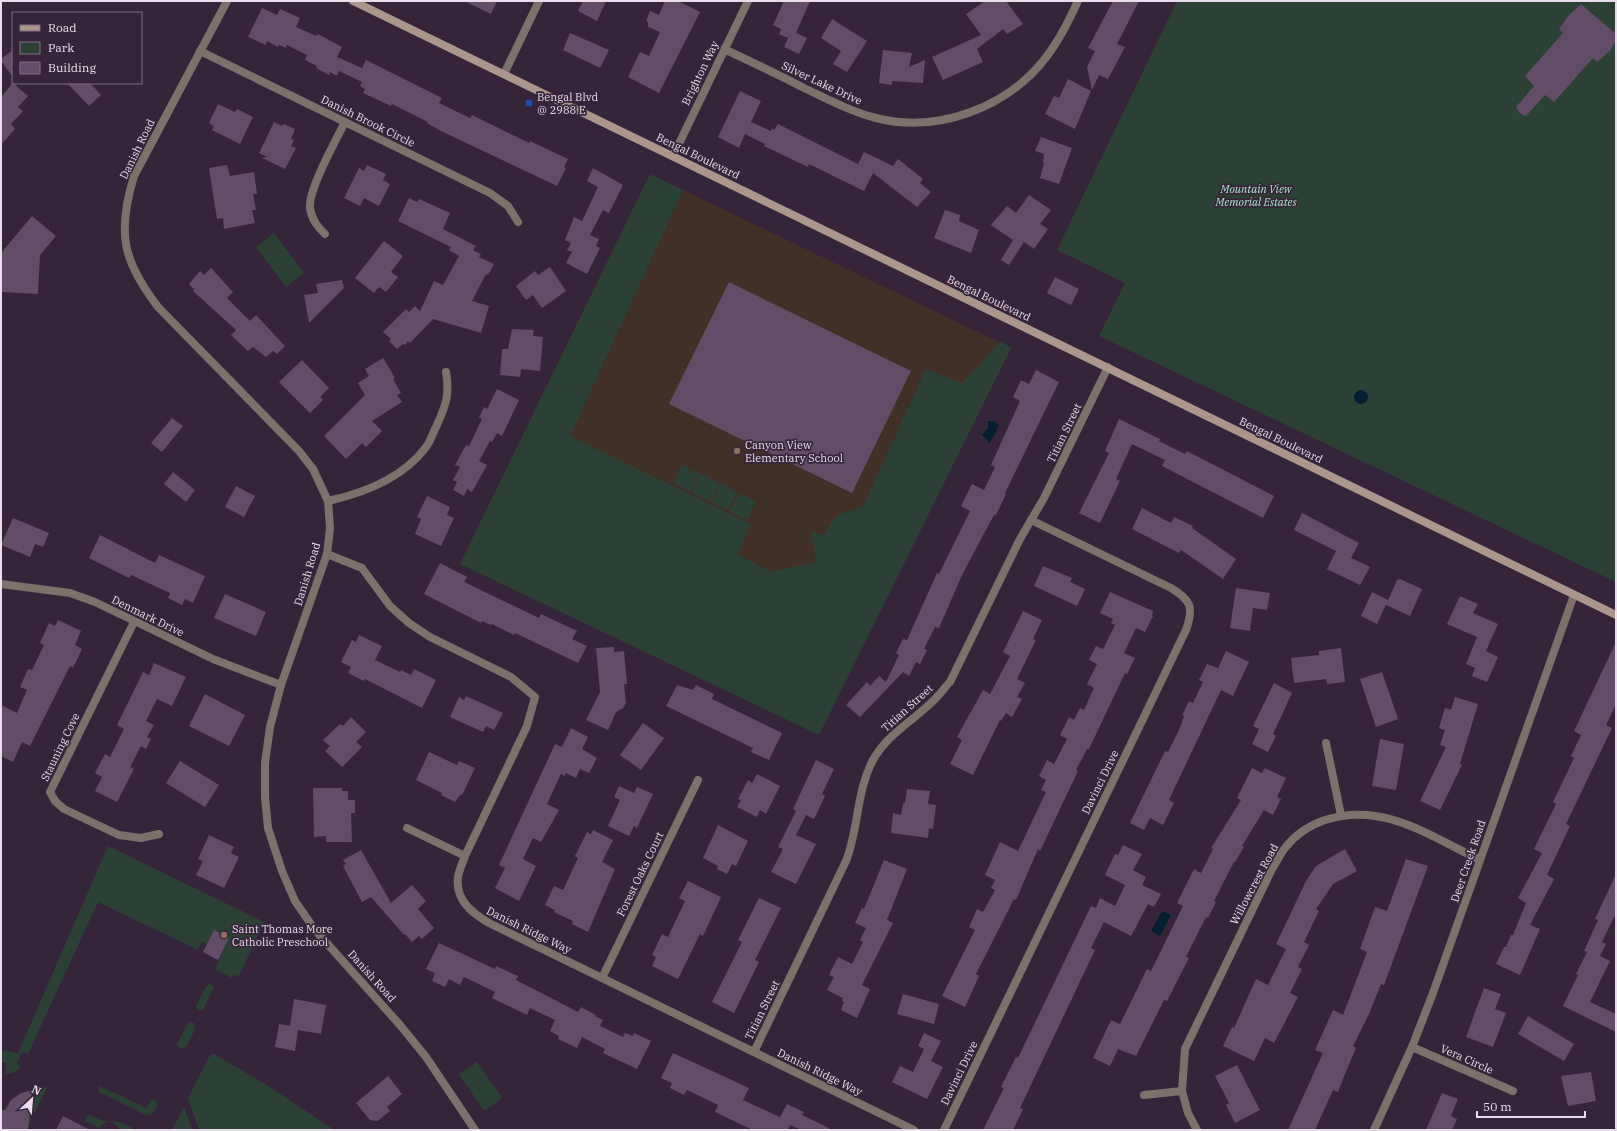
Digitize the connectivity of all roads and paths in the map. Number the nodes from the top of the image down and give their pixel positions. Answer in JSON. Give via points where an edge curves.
{"nodes":[{"id":1,"x":226,"y":1,"type":"edge"},
{"id":2,"x":353,"y":1,"type":"edge"},
{"id":3,"x":539,"y":1,"type":"edge"},
{"id":4,"x":748,"y":1,"type":"edge"},
{"id":5,"x":1078,"y":1,"type":"edge"},
{"id":6,"x":724,"y":49,"type":"junction"},
{"id":7,"x":200,"y":51,"type":"junction"},
{"id":8,"x":504,"y":74,"type":"junction"},
{"id":9,"x":345,"y":122,"type":"junction"},
{"id":10,"x":673,"y":156,"type":"junction"},
{"id":11,"x":518,"y":222,"type":"dead end"},
{"id":12,"x":325,"y":234,"type":"dead end"},
{"id":13,"x":1108,"y":368,"type":"junction"},
{"id":14,"x":446,"y":372,"type":"dead end"},
{"id":15,"x":328,"y":501,"type":"junction"},
{"id":16,"x":1031,"y":520,"type":"junction"},
{"id":17,"x":327,"y":554,"type":"junction"},
{"id":18,"x":1,"y":584,"type":"edge"},
{"id":19,"x":1574,"y":595,"type":"junction"},
{"id":20,"x":1616,"y":615,"type":"edge"},
{"id":21,"x":134,"y":622,"type":"junction"},
{"id":22,"x":281,"y":686,"type":"junction"},
{"id":23,"x":1326,"y":742,"type":"dead end"},
{"id":24,"x":698,"y":780,"type":"dead end"},
{"id":25,"x":1341,"y":815,"type":"junction"},
{"id":26,"x":407,"y":828,"type":"dead end"},
{"id":27,"x":159,"y":834,"type":"dead end"},
{"id":28,"x":465,"y":856,"type":"junction"},
{"id":29,"x":1480,"y":860,"type":"junction"},
{"id":30,"x":602,"y":978,"type":"junction"},
{"id":31,"x":1412,"y":1047,"type":"junction"},
{"id":32,"x":754,"y":1052,"type":"junction"},
{"id":33,"x":1182,"y":1091,"type":"junction"},
{"id":34,"x":1513,"y":1091,"type":"dead end"},
{"id":35,"x":1144,"y":1095,"type":"dead end"},
{"id":36,"x":475,"y":1130,"type":"edge"},
{"id":37,"x":914,"y":1130,"type":"edge"},
{"id":38,"x":944,"y":1130,"type":"edge"},
{"id":39,"x":1197,"y":1130,"type":"edge"},
{"id":40,"x":1374,"y":1130,"type":"edge"}],
"edges":[{"from":1,"to":7,"type":"street","name":"Danish Road"},
{"from":2,"to":8,"type":"main road","name":"Bengal Boulevard"},
{"from":3,"to":8,"type":"street"},
{"from":4,"to":6,"type":"street","name":"Brighton Way"},
{"from":5,"to":6,"type":"street","name":"Silver Lake Drive","via":[[1064,30],[1046,57],[1024,80],[998,100],[966,114],[938,120],[908,122],[877,118],[847,109]]},
{"from":6,"to":10,"type":"street","name":"Brighton Way"},
{"from":7,"to":9,"type":"street","name":"Danish Brook Circle"},
{"from":7,"to":15,"type":"street","name":"Danish Road","via":[[134,176],[124,219],[128,255],[141,284],[158,306],[299,451],[313,469]]},
{"from":8,"to":10,"type":"main road","name":"Bengal Boulevard"},
{"from":9,"to":11,"type":"street","name":"Danish Brook Circle","via":[[490,193],[508,206]]},
{"from":9,"to":12,"type":"street","via":[[314,189],[310,206],[315,224]]},
{"from":10,"to":13,"type":"main road","name":"Bengal Boulevard"},
{"from":13,"to":16,"type":"street","name":"Titian Street"},
{"from":13,"to":19,"type":"main road","name":"Bengal Boulevard"},
{"from":14,"to":15,"type":"street","via":[[449,388],[445,407],[427,446],[416,459],[388,478],[348,496]]},
{"from":15,"to":17,"type":"street","name":"Danish Road","via":[[330,528]]},
{"from":16,"to":32,"type":"street","name":"Titian Street","via":[[950,682],[936,698],[886,741],[873,760],[863,783],[852,846],[846,861]]},
{"from":16,"to":38,"type":"street","name":"Davinci Drive","via":[[1184,595],[1190,605],[1191,616]]},
{"from":17,"to":22,"type":"street","name":"Danish Road"},
{"from":17,"to":28,"type":"street","name":"Danish Ridge Way","via":[[362,568],[390,606],[409,624],[511,677],[535,697],[528,726]]},
{"from":18,"to":21,"type":"street","name":"Denmark Drive","via":[[70,593],[95,602]]},
{"from":19,"to":20,"type":"main road","name":"Bengal Boulevard"},
{"from":19,"to":29,"type":"street","name":"Deer Creek Road"},
{"from":21,"to":22,"type":"street","name":"Denmark Drive","via":[[213,659]]},
{"from":21,"to":27,"type":"street","name":"Stauning Cove","via":[[50,792],[55,801],[64,808],[119,835],[141,838]]},
{"from":22,"to":36,"type":"street","name":"Danish Road","via":[[270,727],[265,798],[268,828],[295,901],[315,930],[413,1041]]},
{"from":23,"to":25,"type":"street"},
{"from":24,"to":30,"type":"street","name":"Forest Oaks Court"},
{"from":25,"to":29,"type":"street","name":"Willowcrest Road","via":[[1362,813],[1400,822]]},
{"from":25,"to":33,"type":"street","name":"Willowcrest Road","via":[[1318,822],[1300,833],[1285,848],[1272,869],[1185,1049]]},
{"from":26,"to":28,"type":"street"},
{"from":28,"to":30,"type":"street","name":"Danish Ridge Way","via":[[458,877],[459,894],[476,916]]},
{"from":29,"to":31,"type":"street","name":"Deer Creek Road"},
{"from":30,"to":32,"type":"street","name":"Danish Ridge Way"},
{"from":31,"to":34,"type":"street","name":"Vera Circle"},
{"from":31,"to":40,"type":"street","name":"Deer Creek Road"},
{"from":32,"to":37,"type":"street","name":"Danish Ridge Way"},
{"from":33,"to":35,"type":"street"},
{"from":33,"to":39,"type":"street","name":"Willowcrest Road","via":[[1188,1113]]}]}
